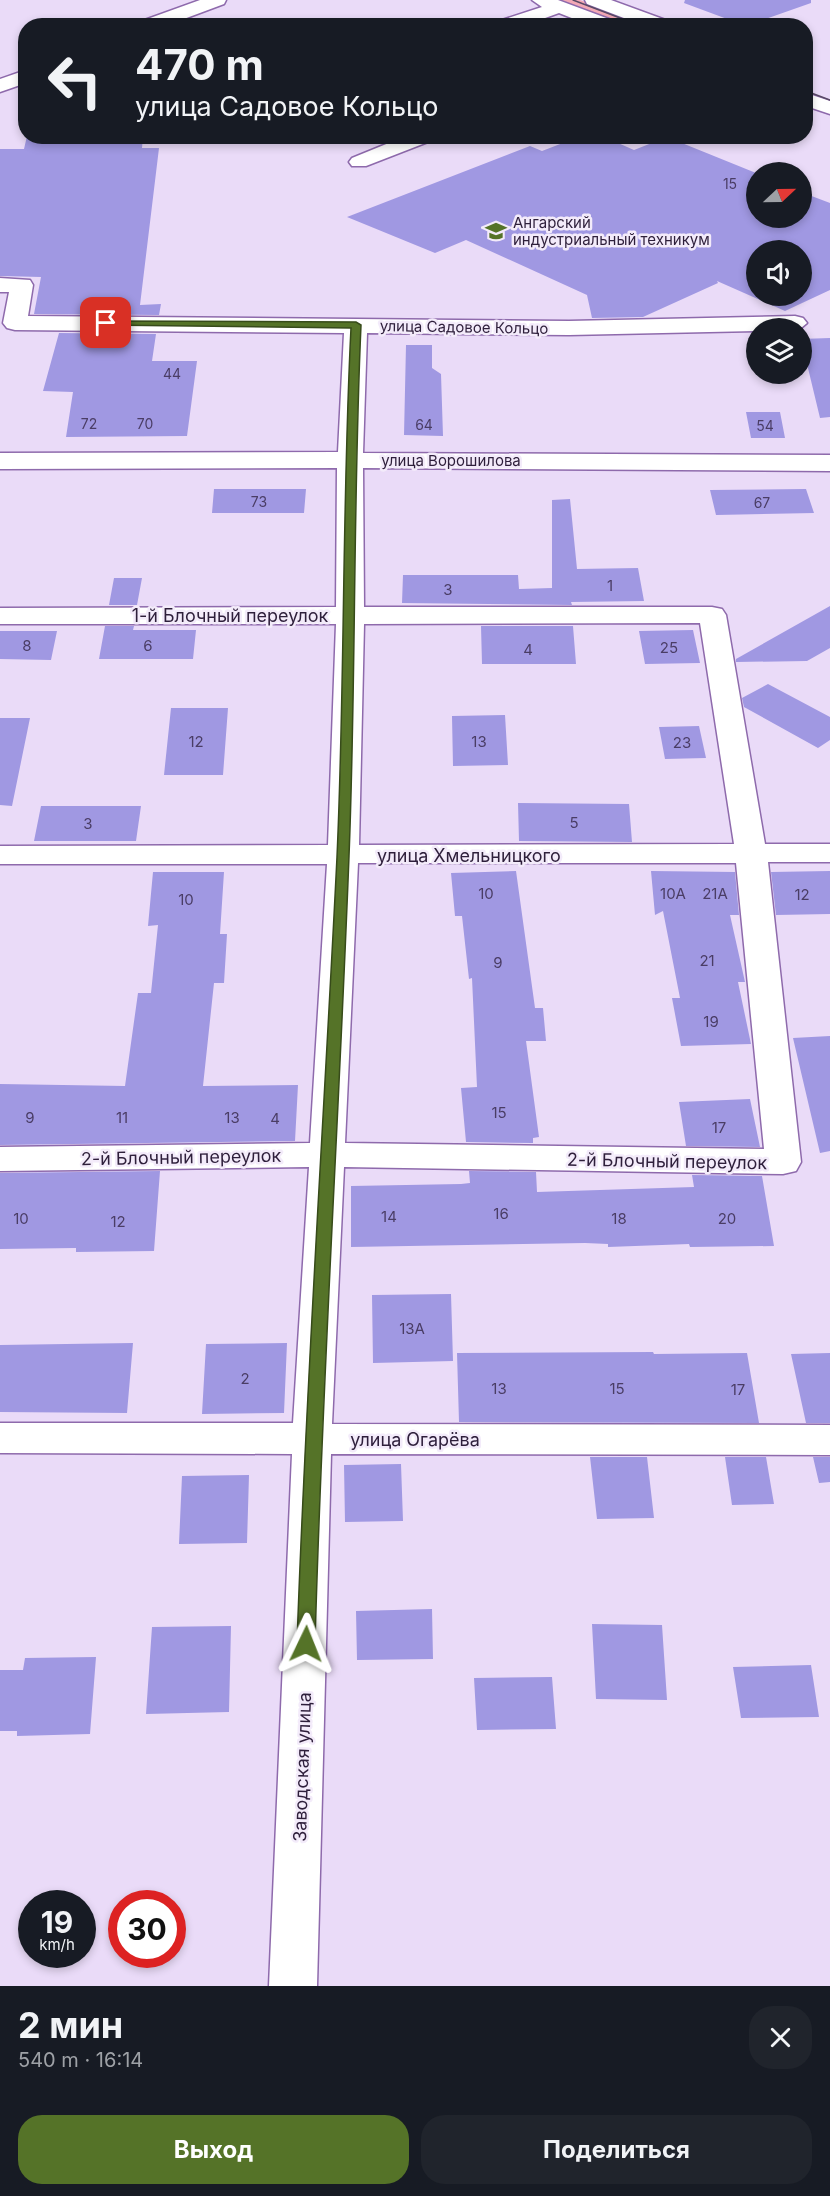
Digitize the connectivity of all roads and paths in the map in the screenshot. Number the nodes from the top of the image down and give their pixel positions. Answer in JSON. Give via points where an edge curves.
{"nodes":[{"id":1,"x":217,"y":0,"type":"edge"},
{"id":2,"x":541,"y":0,"type":"edge"},
{"id":3,"x":594,"y":0,"type":"edge"},
{"id":4,"x":560,"y":7,"type":"junction"},
{"id":5,"x":168,"y":18,"type":"edge"},
{"id":6,"x":527,"y":18,"type":"edge"},
{"id":7,"x":589,"y":18,"type":"edge"},
{"id":8,"x":642,"y":18,"type":"edge"},
{"id":9,"x":18,"y":80,"type":"edge"},
{"id":10,"x":0,"y":86,"type":"edge"},
{"id":11,"x":813,"y":102,"type":"edge"},
{"id":12,"x":830,"y":108,"type":"edge"},
{"id":13,"x":405,"y":144,"type":"edge"},
{"id":14,"x":359,"y":162,"type":"dead end"},
{"id":15,"x":0,"y":285,"type":"edge"},
{"id":16,"x":746,"y":324,"type":"edge"},
{"id":17,"x":356,"y":325,"type":"junction"},
{"id":18,"x":350,"y":460,"type":"junction"},
{"id":19,"x":0,"y":461,"type":"edge"},
{"id":20,"x":830,"y":463,"type":"edge"},
{"id":21,"x":350,"y":615,"type":"junction"},
{"id":22,"x":712,"y":615,"type":"joint"},
{"id":23,"x":0,"y":616,"type":"edge"},
{"id":24,"x":751,"y":853,"type":"junction"},
{"id":25,"x":830,"y":853,"type":"edge"},
{"id":26,"x":0,"y":855,"type":"edge"},
{"id":27,"x":343,"y":855,"type":"junction"},
{"id":28,"x":326,"y":1155,"type":"junction"},
{"id":29,"x":0,"y":1159,"type":"edge"},
{"id":30,"x":0,"y":1438,"type":"edge"},
{"id":31,"x":312,"y":1439,"type":"junction"},
{"id":32,"x":830,"y":1440,"type":"edge"},
{"id":33,"x":293,"y":1986,"type":"edge"}],
"edges":[{"from":1,"to":5,"type":"street"},
{"from":2,"to":4,"type":"street"},
{"from":3,"to":8,"type":"street"},
{"from":4,"to":6,"type":"street"},
{"from":4,"to":7,"type":"street"},
{"from":9,"to":10,"type":"street"},
{"from":11,"to":12,"type":"street"},
{"from":13,"to":14,"type":"street"},
{"from":15,"to":17,"type":"street","name":"улица Садовое Кольцо","via":[[22,285],[15,323]]},
{"from":16,"to":17,"type":"street","name":"улица Садовое Кольцо","via":[[569,328]]},
{"from":17,"to":18,"type":"street","name":"Заводская улица"},
{"from":18,"to":19,"type":"street","name":"улица Ворошилова"},
{"from":18,"to":20,"type":"street","name":"улица Ворошилова"},
{"from":18,"to":21,"type":"street","name":"Заводская улица"},
{"from":21,"to":22,"type":"street","name":"1-й Блочный переулок"},
{"from":21,"to":23,"type":"street","name":"1-й Блочный переулок"},
{"from":21,"to":27,"type":"street","name":"Заводская улица"},
{"from":22,"to":24,"type":"street","name":"2-й Блочный переулок"},
{"from":24,"to":25,"type":"street","name":"улица Хмельницкого"},
{"from":24,"to":27,"type":"street","name":"улица Хмельницкого"},
{"from":24,"to":28,"type":"street","name":"2-й Блочный переулок","via":[[783,1162]]},
{"from":26,"to":27,"type":"street","name":"улица Хмельницкого"},
{"from":27,"to":28,"type":"street","name":"Заводская улица"},
{"from":28,"to":29,"type":"street","name":"2-й Блочный переулок"},
{"from":28,"to":31,"type":"street","name":"Заводская улица"},
{"from":30,"to":31,"type":"street","name":"улица Огарёва"},
{"from":31,"to":32,"type":"street","name":"улица Огарёва"},
{"from":31,"to":33,"type":"street","name":"Заводская улица"}]}
